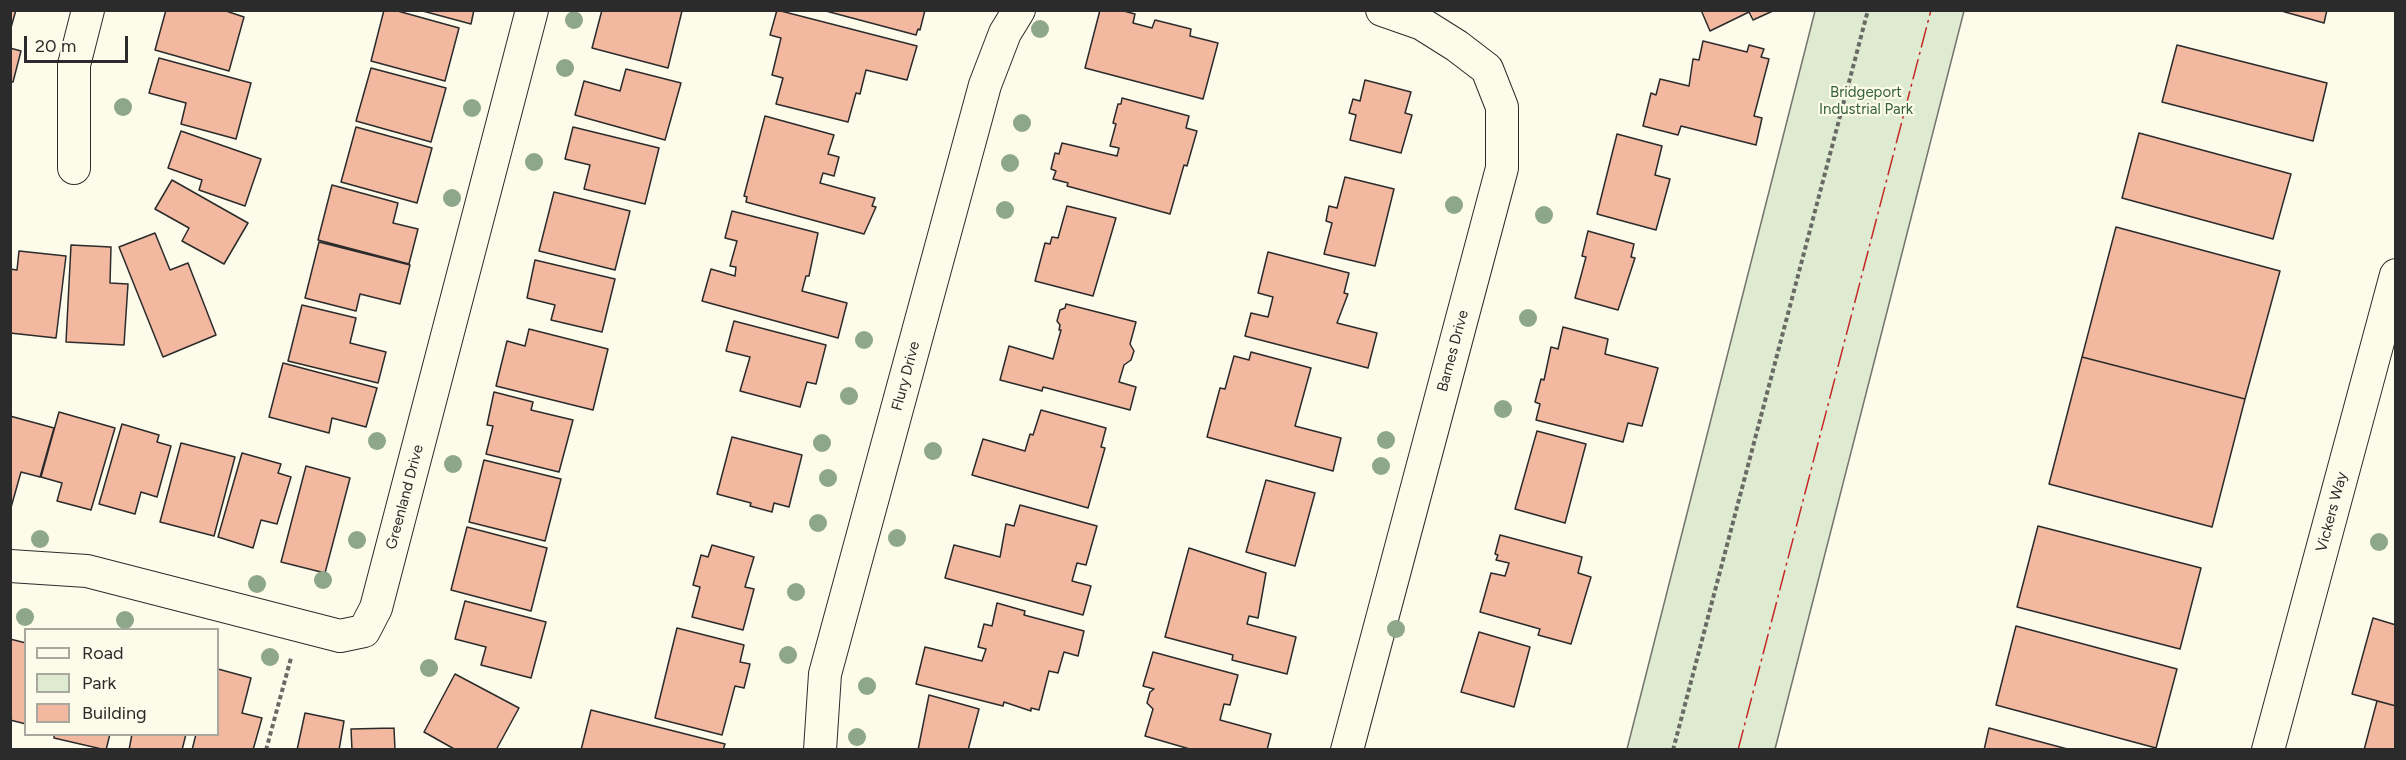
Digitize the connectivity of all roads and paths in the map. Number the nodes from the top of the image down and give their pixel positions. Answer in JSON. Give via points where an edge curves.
{"nodes":[{"id":1,"x":87,"y":10,"type":"edge"},
{"id":2,"x":532,"y":10,"type":"edge"},
{"id":3,"x":1019,"y":10,"type":"edge"},
{"id":4,"x":1382,"y":10,"type":"edge"},
{"id":5,"x":1868,"y":10,"type":"edge"},
{"id":6,"x":75,"y":168,"type":"dead end"},
{"id":7,"x":2396,"y":275,"type":"edge"},
{"id":8,"x":10,"y":566,"type":"edge"},
{"id":9,"x":299,"y":624,"type":"junction"},
{"id":10,"x":266,"y":750,"type":"edge"},
{"id":11,"x":820,"y":750,"type":"edge"},
{"id":12,"x":1347,"y":750,"type":"edge"},
{"id":13,"x":1673,"y":750,"type":"edge"},
{"id":14,"x":2268,"y":750,"type":"edge"}],
"edges":[{"from":1,"to":6,"type":"street","via":[[74,65]]},
{"from":2,"to":9,"type":"street","name":"Greenland Drive","via":[[376,608],[364,631],[356,633],[340,636]]},
{"from":3,"to":11,"type":"street","name":"Flury Drive","via":[[1005,33],[986,85],[825,674]]},
{"from":4,"to":12,"type":"street","name":"Barnes Drive","via":[[1422,24],[1486,69],[1502,107],[1502,168]]},
{"from":5,"to":13,"type":"path"},
{"from":7,"to":14,"type":"street","name":"Vickers Way"},
{"from":8,"to":9,"type":"street","name":"Greenland Drive","via":[[87,571]]},
{"from":9,"to":10,"type":"path"}]}
